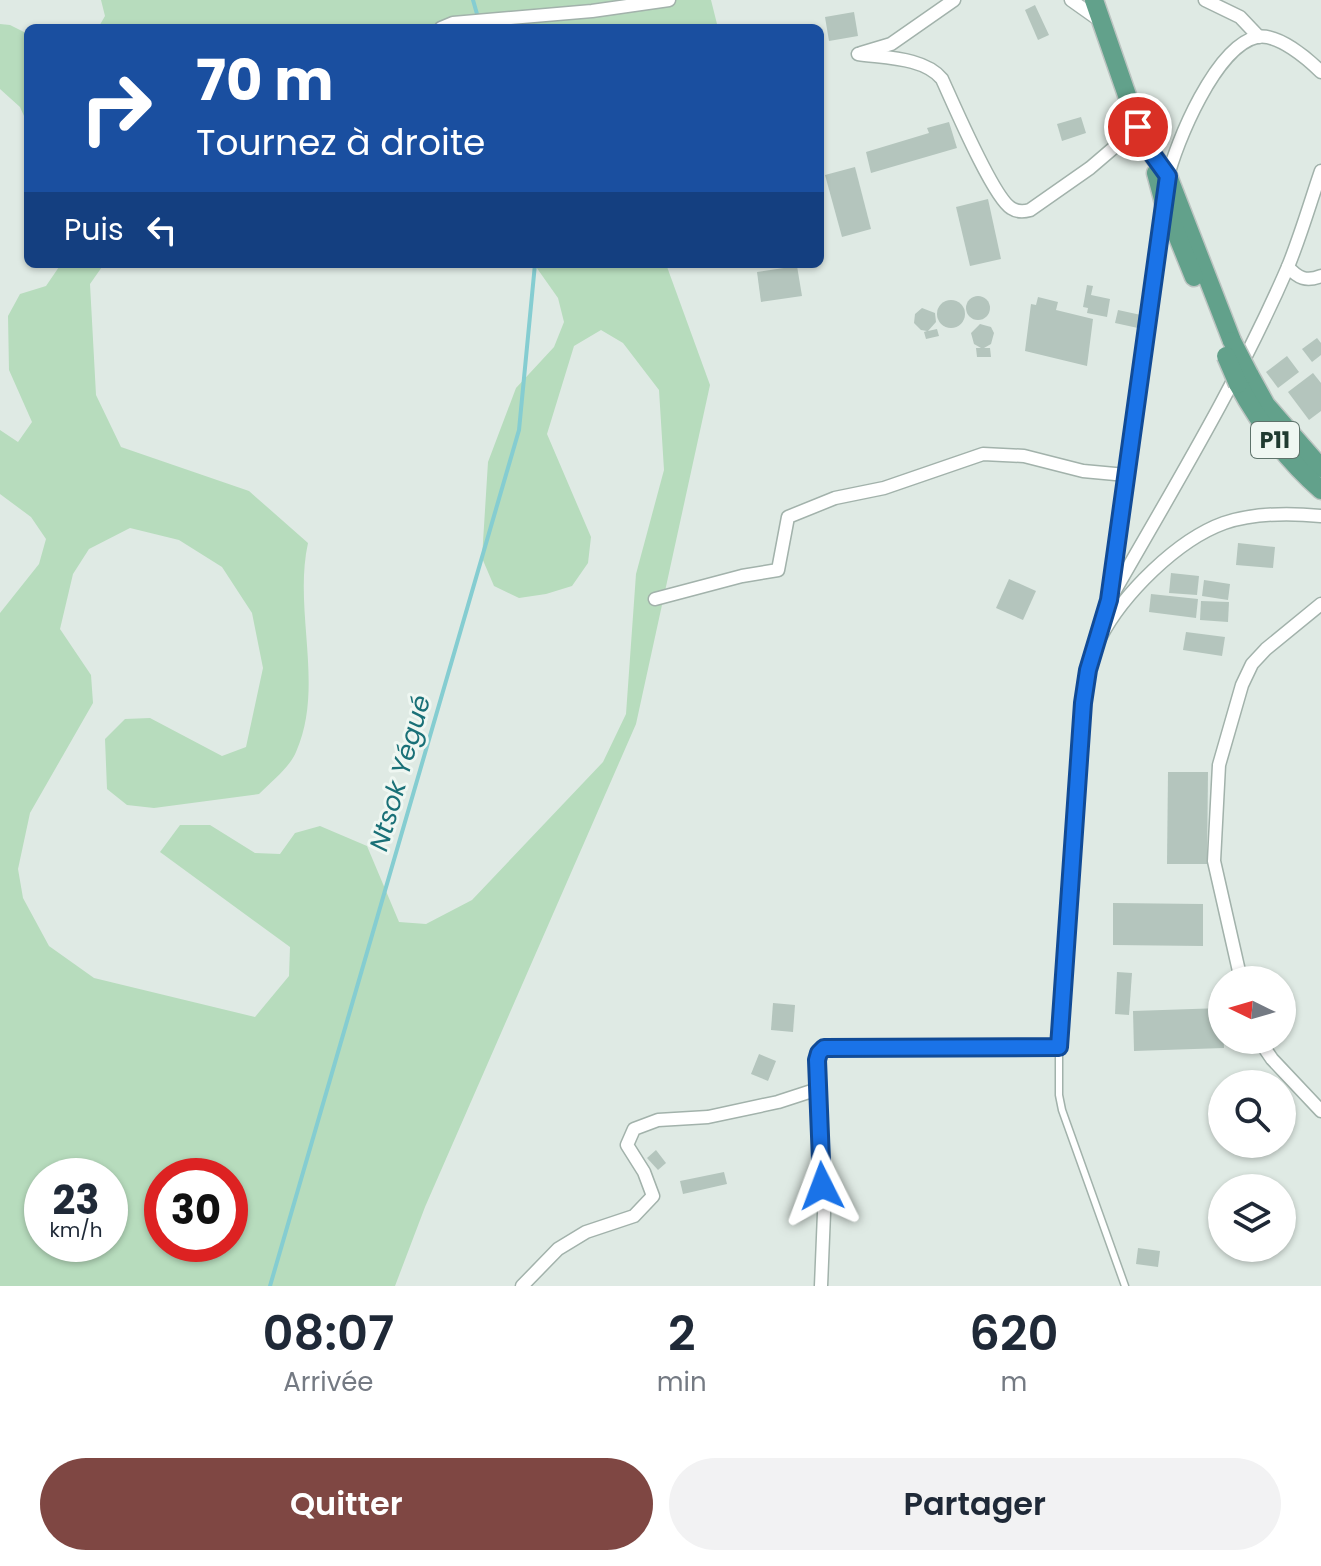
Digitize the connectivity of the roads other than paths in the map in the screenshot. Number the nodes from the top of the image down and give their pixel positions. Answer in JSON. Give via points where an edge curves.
{"nodes":[{"id":1,"x":669,"y":0,"type":"edge"},
{"id":2,"x":954,"y":0,"type":"edge"},
{"id":3,"x":1071,"y":0,"type":"edge"},
{"id":4,"x":1094,"y":0,"type":"edge"},
{"id":5,"x":1205,"y":0,"type":"edge"},
{"id":6,"x":1102,"y":22,"type":"junction"},
{"id":7,"x":451,"y":24,"type":"edge"},
{"id":8,"x":1259,"y":37,"type":"junction"},
{"id":9,"x":1321,"y":72,"type":"edge"},
{"id":10,"x":1138,"y":127,"type":"junction"},
{"id":11,"x":1150,"y":151,"type":"junction"},
{"id":12,"x":1321,"y":171,"type":"edge"},
{"id":13,"x":1168,"y":176,"type":"junction"},
{"id":14,"x":1164,"y":203,"type":"junction"},
{"id":15,"x":1288,"y":267,"type":"junction"},
{"id":16,"x":1321,"y":276,"type":"edge"},
{"id":17,"x":1229,"y":348,"type":"junction"},
{"id":18,"x":1244,"y":379,"type":"junction"},
{"id":19,"x":1321,"y":468,"type":"edge"},
{"id":20,"x":1126,"y":475,"type":"junction"},
{"id":21,"x":1321,"y":490,"type":"edge"},
{"id":22,"x":1321,"y":516,"type":"edge"},
{"id":23,"x":655,"y":599,"type":"dead end"},
{"id":24,"x":1109,"y":600,"type":"junction"},
{"id":25,"x":1321,"y":604,"type":"edge"},
{"id":26,"x":1099,"y":639,"type":"junction"},
{"id":27,"x":1238,"y":966,"type":"edge"},
{"id":28,"x":1059,"y":1047,"type":"junction"},
{"id":29,"x":1269,"y":1054,"type":"edge"},
{"id":30,"x":818,"y":1089,"type":"junction"},
{"id":31,"x":1321,"y":1111,"type":"edge"},
{"id":32,"x":522,"y":1286,"type":"edge"},
{"id":33,"x":821,"y":1286,"type":"edge"},
{"id":34,"x":1125,"y":1286,"type":"edge"}],
"edges":[{"from":1,"to":7,"type":"street"},
{"from":2,"to":10,"type":"street","via":[[891,44],[858,54],[934,70],[1008,206],[1030,210]]},
{"from":3,"to":6,"type":"street"},
{"from":4,"to":6,"type":"main road","number":"P11"},
{"from":5,"to":8,"type":"street","via":[[1240,17]]},
{"from":6,"to":10,"type":"main road","number":"P11"},
{"from":8,"to":9,"type":"street","via":[[1285,45]]},
{"from":8,"to":13,"type":"street","via":[[1230,54],[1206,88],[1181,134]]},
{"from":10,"to":11,"type":"main road","number":"P11"},
{"from":11,"to":13,"type":"main road","number":"P11"},
{"from":11,"to":14,"type":"main road","number":"P11"},
{"from":12,"to":15,"type":"street"},
{"from":13,"to":14,"type":"street"},
{"from":13,"to":17,"type":"main road","number":"P11"},
{"from":14,"to":17,"type":"main road","number":"P11"},
{"from":14,"to":20,"type":"street"},
{"from":15,"to":16,"type":"street","via":[[1296,277]]},
{"from":15,"to":24,"type":"street","via":[[1213,419]]},
{"from":17,"to":18,"type":"main road","number":"P11","bridge":true},
{"from":18,"to":19,"type":"main road","number":"P11"},
{"from":18,"to":21,"type":"main road","number":"P11","via":[[1255,415]]},
{"from":20,"to":23,"type":"street","via":[[983,454],[788,517],[778,570]]},
{"from":20,"to":24,"type":"street"},
{"from":22,"to":26,"type":"street","via":[[1253,516],[1194,537],[1142,583]]},
{"from":24,"to":26,"type":"street"},
{"from":25,"to":27,"type":"street","via":[[1252,664],[1219,765],[1214,861]]},
{"from":26,"to":28,"type":"street","via":[[1083,703]]},
{"from":28,"to":30,"type":"street","via":[[824,1048],[817,1060]]},
{"from":28,"to":34,"type":"lane","via":[[1062,1110]]},
{"from":29,"to":31,"type":"street"},
{"from":30,"to":32,"type":"street","via":[[778,1102],[708,1117],[658,1120],[634,1129],[627,1145],[653,1196],[634,1216],[586,1232],[558,1249]]},
{"from":30,"to":33,"type":"street","via":[[824,1213]]}]}
